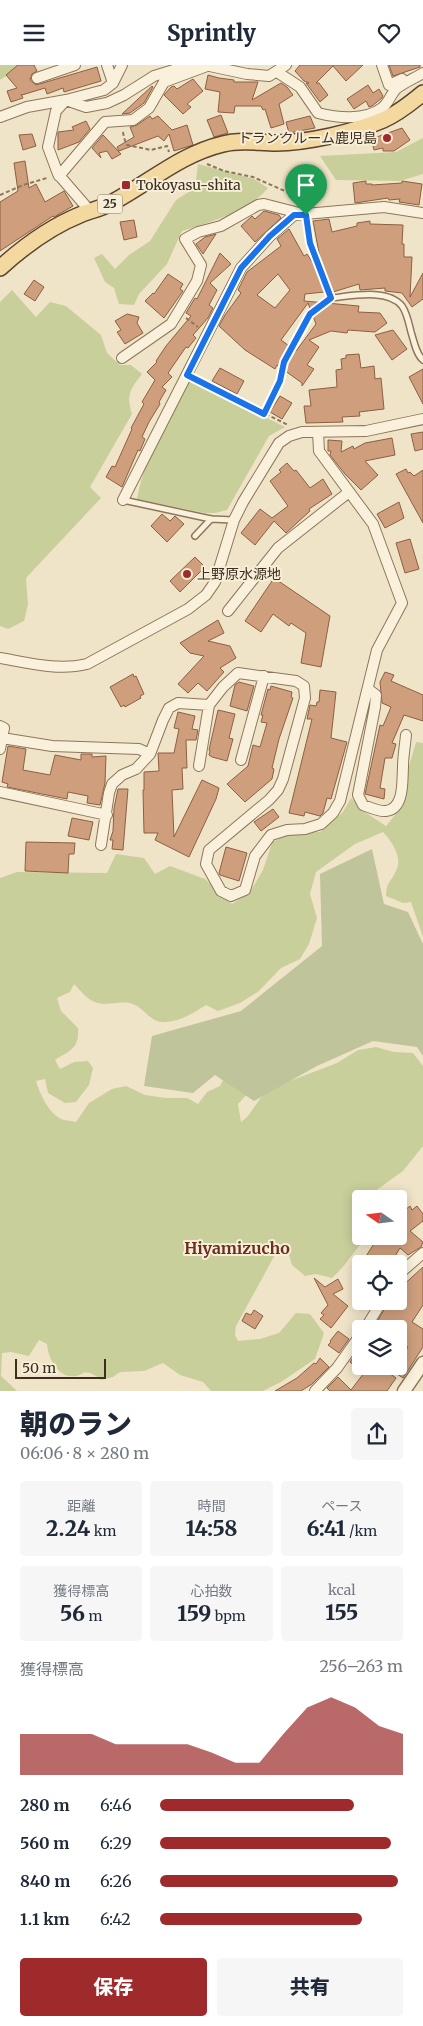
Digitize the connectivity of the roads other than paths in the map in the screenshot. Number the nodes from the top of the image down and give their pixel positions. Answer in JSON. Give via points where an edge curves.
{"nodes":[{"id":1,"x":75,"y":65,"type":"edge"},
{"id":2,"x":106,"y":65,"type":"edge"},
{"id":3,"x":122,"y":65,"type":"edge"},
{"id":4,"x":190,"y":65,"type":"edge"},
{"id":5,"x":206,"y":65,"type":"edge"},
{"id":6,"x":286,"y":65,"type":"edge"},
{"id":7,"x":382,"y":65,"type":"edge"},
{"id":8,"x":423,"y":69,"type":"edge"},
{"id":9,"x":276,"y":72,"type":"junction"},
{"id":10,"x":423,"y":73,"type":"edge"},
{"id":11,"x":37,"y":78,"type":"dead end"},
{"id":12,"x":113,"y":83,"type":"junction"},
{"id":13,"x":423,"y":93,"type":"edge"},
{"id":14,"x":66,"y":101,"type":"junction"},
{"id":15,"x":0,"y":117,"type":"edge"},
{"id":16,"x":58,"y":175,"type":"junction"},
{"id":17,"x":90,"y":211,"type":"junction"},
{"id":18,"x":423,"y":213,"type":"edge"},
{"id":19,"x":311,"y":215,"type":"junction"},
{"id":20,"x":0,"y":268,"type":"edge"},
{"id":21,"x":122,"y":357,"type":"dead end"},
{"id":22,"x":423,"y":360,"type":"edge"},
{"id":23,"x":423,"y":419,"type":"edge"},
{"id":24,"x":318,"y":432,"type":"junction"},
{"id":25,"x":349,"y":493,"type":"junction"},
{"id":26,"x":123,"y":500,"type":"joint"},
{"id":27,"x":211,"y":519,"type":"junction"},
{"id":28,"x":234,"y":520,"type":"junction"},
{"id":29,"x":195,"y":536,"type":"dead end"},
{"id":30,"x":228,"y":611,"type":"dead end"},
{"id":31,"x":0,"y":658,"type":"edge"},
{"id":32,"x":264,"y":676,"type":"junction"},
{"id":33,"x":368,"y":689,"type":"junction"},
{"id":34,"x":209,"y":705,"type":"junction"},
{"id":35,"x":0,"y":726,"type":"edge"},
{"id":36,"x":406,"y":735,"type":"dead end"},
{"id":37,"x":2,"y":738,"type":"junction"},
{"id":38,"x":0,"y":749,"type":"edge"},
{"id":39,"x":150,"y":754,"type":"junction"},
{"id":40,"x":241,"y":760,"type":"dead end"},
{"id":41,"x":199,"y":766,"type":"dead end"},
{"id":42,"x":0,"y":792,"type":"edge"},
{"id":43,"x":106,"y":815,"type":"junction"},
{"id":44,"x":101,"y":845,"type":"dead end"},
{"id":45,"x":423,"y":1253,"type":"edge"},
{"id":46,"x":407,"y":1267,"type":"edge"},
{"id":47,"x":352,"y":1347,"type":"edge"},
{"id":48,"x":423,"y":1363,"type":"edge"},
{"id":49,"x":315,"y":1391,"type":"edge"},
{"id":50,"x":404,"y":1391,"type":"edge"}],
"edges":[{"from":1,"to":11,"type":"street"},
{"from":2,"to":12,"type":"street"},
{"from":3,"to":12,"type":"street"},
{"from":4,"to":14,"type":"street","via":[[154,76],[107,103],[86,107]]},
{"from":5,"to":9,"type":"street","via":[[247,74],[269,76]]},
{"from":5,"to":16,"type":"street","via":[[164,82],[149,108],[133,120],[106,122]]},
{"from":6,"to":9,"type":"street"},
{"from":7,"to":8,"type":"street","via":[[389,85]]},
{"from":9,"to":10,"type":"street","via":[[300,87],[318,113],[338,118],[366,115],[381,109],[395,90]]},
{"from":12,"to":14,"type":"street","via":[[104,90]]},
{"from":13,"to":17,"type":"main road","number":"25","via":[[385,120],[369,125],[309,140],[222,144],[172,164],[113,202]]},
{"from":14,"to":15,"type":"street","via":[[27,107]]},
{"from":14,"to":16,"type":"street","via":[[56,111],[48,147]]},
{"from":16,"to":17,"type":"street"},
{"from":17,"to":20,"type":"main road","number":"25","via":[[33,241]]},
{"from":18,"to":19,"type":"street","via":[[384,207]]},
{"from":19,"to":21,"type":"street","via":[[258,205],[221,226],[185,239],[201,265],[197,281],[171,324]]},
{"from":19,"to":22,"type":"lane","via":[[310,243],[331,298],[374,294],[395,300],[402,307],[414,345]]},
{"from":19,"to":26,"type":"street","via":[[294,215],[241,268]]},
{"from":23,"to":24,"type":"street","via":[[366,431]]},
{"from":24,"to":25,"type":"street","via":[[319,451]]},
{"from":24,"to":28,"type":"street","via":[[302,432],[280,443]]},
{"from":25,"to":30,"type":"street","via":[[278,548]]},
{"from":25,"to":33,"type":"street","via":[[372,524],[402,603],[377,650]]},
{"from":26,"to":27,"type":"lane"},
{"from":27,"to":28,"type":"lane"},
{"from":27,"to":29,"type":"lane"},
{"from":28,"to":31,"type":"street","via":[[215,581],[206,595],[188,609],[87,664],[58,668]]},
{"from":32,"to":33,"type":"street","via":[[296,681],[304,687],[305,698],[278,790],[209,850],[206,864],[210,873],[221,891],[231,896],[245,890],[255,856],[271,835],[321,824],[333,813],[340,801]]},
{"from":32,"to":34,"type":"street","via":[[238,673]]},
{"from":32,"to":40,"type":"street"},
{"from":33,"to":36,"type":"street","via":[[376,695],[358,795],[363,805],[386,811],[392,809],[399,799],[403,787]]},
{"from":34,"to":39,"type":"street","via":[[178,703],[169,708]]},
{"from":34,"to":41,"type":"street"},
{"from":35,"to":37,"type":"street","via":[[4,728]]},
{"from":37,"to":38,"type":"street"},
{"from":37,"to":39,"type":"street","via":[[52,746],[139,749]]},
{"from":39,"to":43,"type":"street","via":[[136,769],[112,784]]},
{"from":42,"to":43,"type":"street"},
{"from":43,"to":44,"type":"street"},
{"from":45,"to":46,"type":"street"},
{"from":47,"to":49,"type":"street"},
{"from":48,"to":50,"type":"street"}]}
